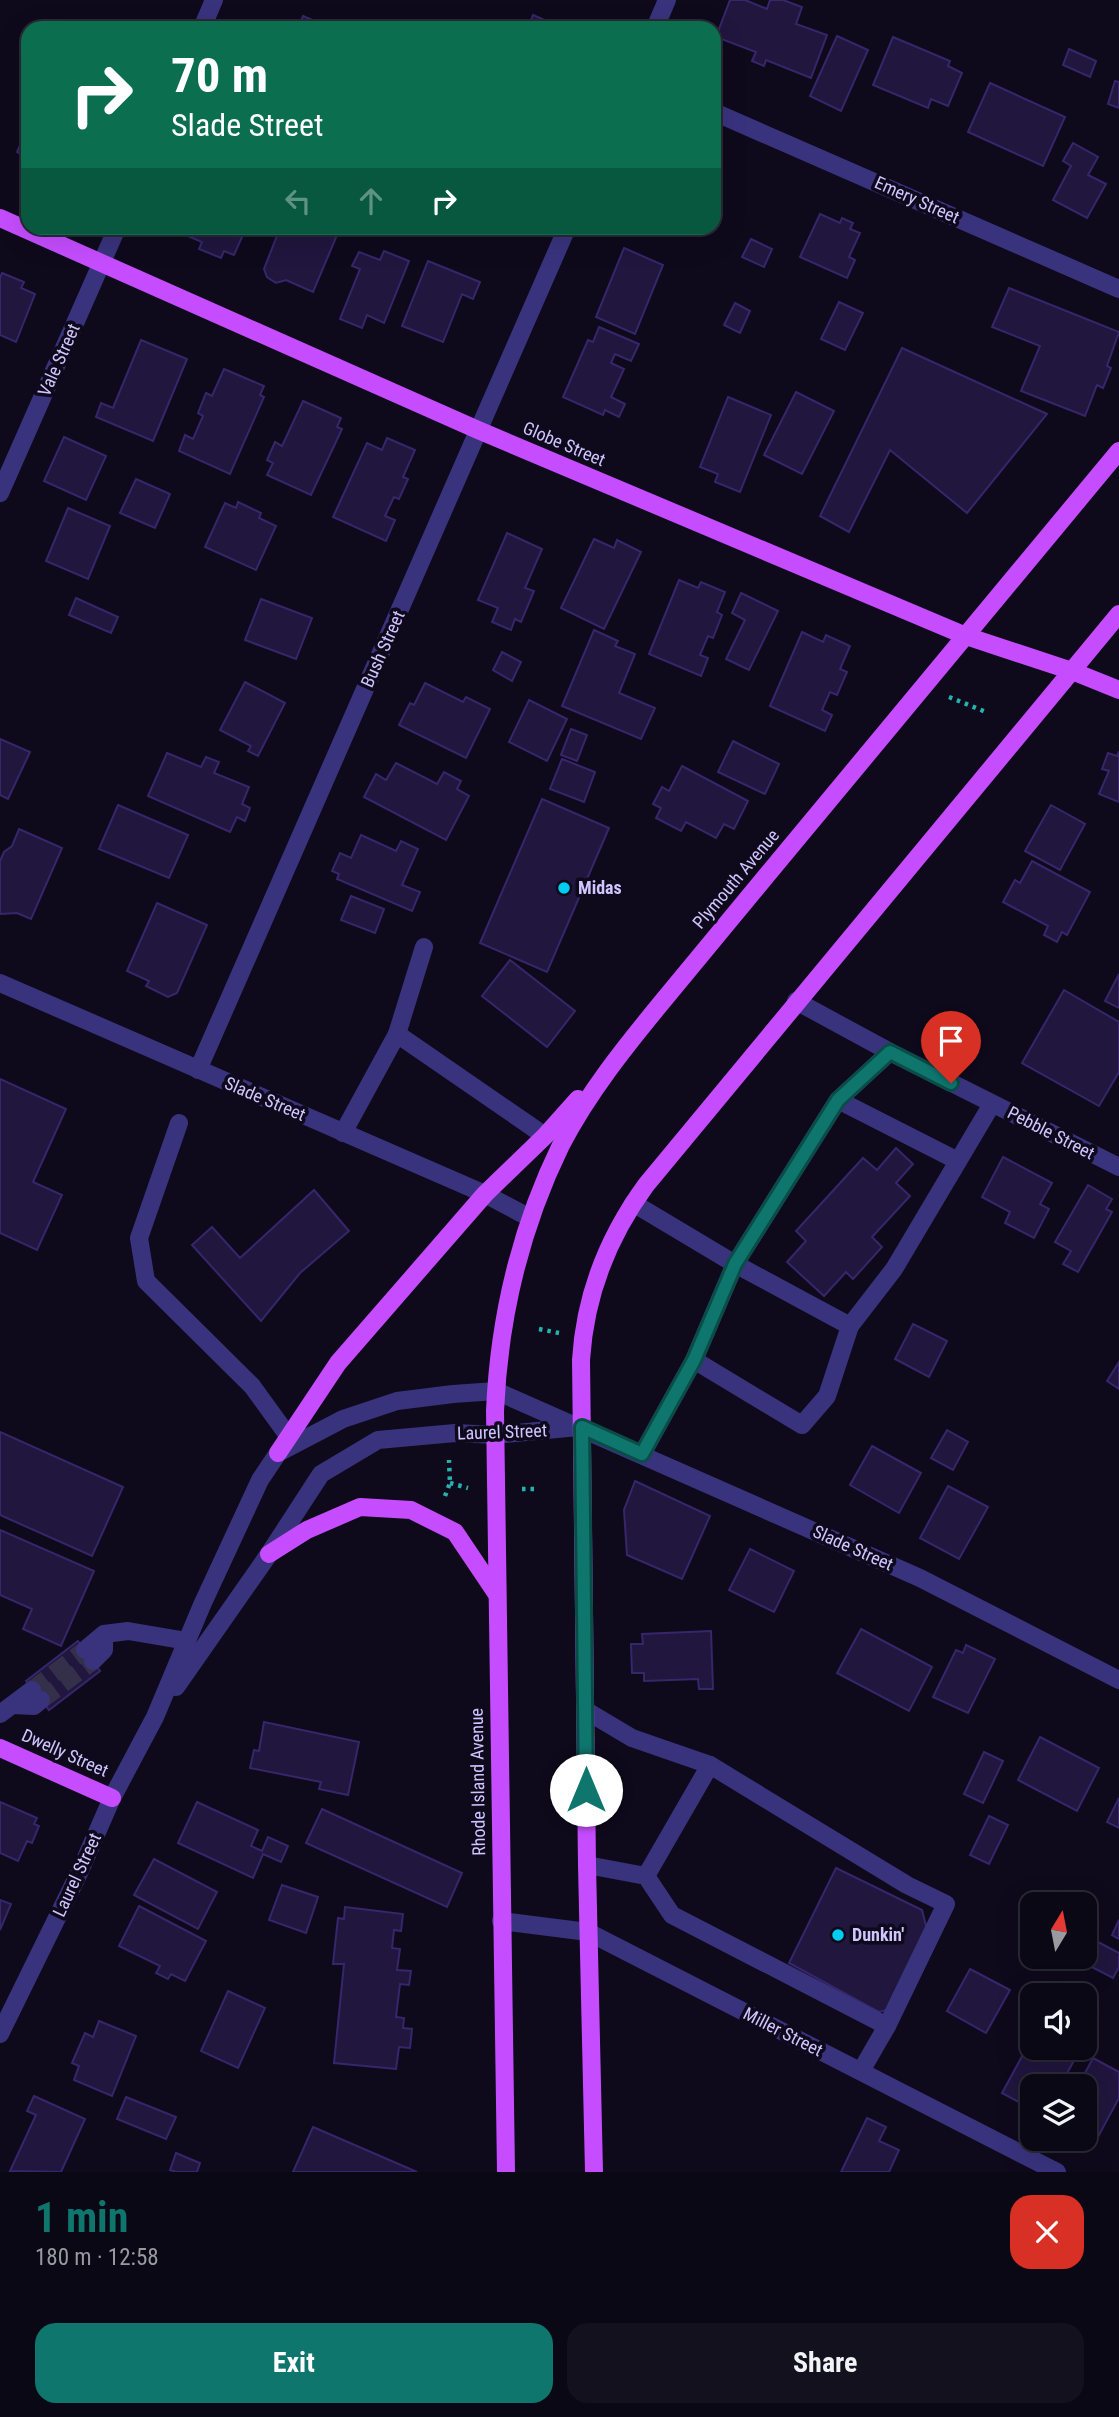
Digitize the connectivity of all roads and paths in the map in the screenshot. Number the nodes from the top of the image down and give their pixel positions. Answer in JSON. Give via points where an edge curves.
{"nodes":[{"id":1,"x":214,"y":0,"type":"edge"},
{"id":2,"x":667,"y":0,"type":"edge"},
{"id":3,"x":205,"y":21,"type":"edge"},
{"id":4,"x":658,"y":21,"type":"edge"},
{"id":5,"x":721,"y":115,"type":"edge"},
{"id":6,"x":0,"y":218,"type":"edge"},
{"id":7,"x":21,"y":227,"type":"edge"},
{"id":8,"x":40,"y":235,"type":"edge"},
{"id":9,"x":114,"y":235,"type":"edge"},
{"id":10,"x":565,"y":235,"type":"edge"},
{"id":11,"x":103,"y":262,"type":"junction"},
{"id":12,"x":1119,"y":289,"type":"edge"},
{"id":13,"x":478,"y":430,"type":"junction"},
{"id":14,"x":1119,"y":451,"type":"edge"},
{"id":15,"x":0,"y":493,"type":"edge"},
{"id":16,"x":1119,"y":614,"type":"edge"},
{"id":17,"x":966,"y":636,"type":"junction"},
{"id":18,"x":1072,"y":671,"type":"junction"},
{"id":19,"x":1119,"y":690,"type":"edge"},
{"id":20,"x":945,"y":695,"type":"dead end"},
{"id":21,"x":986,"y":712,"type":"dead end"},
{"id":22,"x":424,"y":947,"type":"dead end"},
{"id":23,"x":0,"y":983,"type":"edge"},
{"id":24,"x":796,"y":1000,"type":"junction"},
{"id":25,"x":645,"y":1023,"type":"junction"},
{"id":26,"x":397,"y":1034,"type":"junction"},
{"id":27,"x":890,"y":1052,"type":"junction"},
{"id":28,"x":198,"y":1070,"type":"junction"},
{"id":29,"x":838,"y":1100,"type":"junction"},
{"id":30,"x":992,"y":1104,"type":"junction"},
{"id":31,"x":179,"y":1123,"type":"dead end"},
{"id":32,"x":343,"y":1133,"type":"junction"},
{"id":33,"x":545,"y":1136,"type":"junction"},
{"id":34,"x":958,"y":1161,"type":"junction"},
{"id":35,"x":1119,"y":1167,"type":"edge"},
{"id":36,"x":485,"y":1194,"type":"junction"},
{"id":37,"x":633,"y":1203,"type":"junction"},
{"id":38,"x":530,"y":1218,"type":"junction"},
{"id":39,"x":735,"y":1264,"type":"junction"},
{"id":40,"x":850,"y":1326,"type":"junction"},
{"id":41,"x":539,"y":1329,"type":"dead end"},
{"id":42,"x":560,"y":1333,"type":"dead end"},
{"id":43,"x":694,"y":1360,"type":"junction"},
{"id":44,"x":496,"y":1391,"type":"junction"},
{"id":45,"x":582,"y":1427,"type":"junction"},
{"id":46,"x":495,"y":1435,"type":"junction"},
{"id":47,"x":289,"y":1437,"type":"junction"},
{"id":48,"x":278,"y":1453,"type":"junction"},
{"id":49,"x":449,"y":1454,"type":"dead end"},
{"id":50,"x":642,"y":1454,"type":"junction"},
{"id":51,"x":450,"y":1483,"type":"junction"},
{"id":52,"x":468,"y":1488,"type":"dead end"},
{"id":53,"x":518,"y":1489,"type":"dead end"},
{"id":54,"x":538,"y":1489,"type":"dead end"},
{"id":55,"x":445,"y":1497,"type":"dead end"},
{"id":56,"x":269,"y":1554,"type":"junction"},
{"id":57,"x":497,"y":1594,"type":"junction"},
{"id":58,"x":187,"y":1641,"type":"junction"},
{"id":59,"x":89,"y":1655,"type":"tunnel mouth"},
{"id":60,"x":1119,"y":1680,"type":"edge"},
{"id":61,"x":37,"y":1695,"type":"tunnel mouth"},
{"id":62,"x":7,"y":1709,"type":"edge"},
{"id":63,"x":585,"y":1710,"type":"junction"},
{"id":64,"x":155,"y":1717,"type":"junction"},
{"id":65,"x":0,"y":1748,"type":"edge"},
{"id":66,"x":710,"y":1765,"type":"junction"},
{"id":67,"x":112,"y":1798,"type":"junction"},
{"id":68,"x":586,"y":1865,"type":"junction"},
{"id":69,"x":646,"y":1876,"type":"junction"},
{"id":70,"x":501,"y":1921,"type":"junction"},
{"id":71,"x":588,"y":1932,"type":"junction"},
{"id":72,"x":887,"y":2026,"type":"junction"},
{"id":73,"x":0,"y":2034,"type":"edge"},
{"id":74,"x":861,"y":2071,"type":"junction"},
{"id":75,"x":506,"y":2172,"type":"edge"},
{"id":76,"x":594,"y":2172,"type":"edge"},
{"id":77,"x":1056,"y":2172,"type":"edge"}],
"edges":[{"from":1,"to":3,"type":"street"},
{"from":2,"to":4,"type":"street"},
{"from":5,"to":12,"type":"street","name":"Emery Street"},
{"from":6,"to":7,"type":"main road","name":"Globe Street"},
{"from":8,"to":11,"type":"main road","name":"Globe Street"},
{"from":9,"to":11,"type":"street","name":"Vale Street"},
{"from":10,"to":13,"type":"street","name":"Bush Street"},
{"from":11,"to":13,"type":"main road","name":"Globe Street"},
{"from":11,"to":15,"type":"street","name":"Vale Street"},
{"from":13,"to":17,"type":"main road","name":"Globe Street"},
{"from":13,"to":28,"type":"street","name":"Bush Street"},
{"from":14,"to":17,"type":"main road","name":"Plymouth Avenue"},
{"from":16,"to":18,"type":"main road"},
{"from":17,"to":18,"type":"main road","name":"Globe Street"},
{"from":17,"to":25,"type":"main road","name":"Plymouth Avenue"},
{"from":18,"to":19,"type":"main road","name":"Globe Street"},
{"from":18,"to":24,"type":"main road"},
{"from":20,"to":21,"type":"path"},
{"from":22,"to":26,"type":"street"},
{"from":23,"to":28,"type":"street","name":"Slade Street"},
{"from":24,"to":27,"type":"street","name":"Pebble Street"},
{"from":24,"to":37,"type":"main road"},
{"from":25,"to":33,"type":"main road"},
{"from":25,"to":38,"type":"main road","name":"Plymouth Avenue","via":[[576,1118]]},
{"from":26,"to":32,"type":"street"},
{"from":26,"to":33,"type":"street"},
{"from":27,"to":29,"type":"street"},
{"from":27,"to":30,"type":"street","name":"Pebble Street"},
{"from":28,"to":32,"type":"street","name":"Slade Street"},
{"from":29,"to":34,"type":"street"},
{"from":29,"to":39,"type":"street"},
{"from":30,"to":34,"type":"street"},
{"from":30,"to":35,"type":"street","name":"Pebble Street"},
{"from":31,"to":47,"type":"street","via":[[139,1238],[146,1281],[252,1386]]},
{"from":32,"to":36,"type":"street","name":"Slade Street"},
{"from":33,"to":36,"type":"main road"},
{"from":34,"to":40,"type":"street","via":[[894,1269]]},
{"from":36,"to":38,"type":"street","name":"Slade Street"},
{"from":36,"to":47,"type":"main road","via":[[338,1363]]},
{"from":37,"to":39,"type":"street"},
{"from":37,"to":45,"type":"main road","via":[[601,1263],[586,1315]]},
{"from":38,"to":44,"type":"main road","name":"Plymouth Avenue","via":[[506,1309]]},
{"from":39,"to":40,"type":"street"},
{"from":39,"to":43,"type":"street"},
{"from":40,"to":43,"type":"street","via":[[827,1396],[802,1425]]},
{"from":41,"to":42,"type":"path"},
{"from":43,"to":50,"type":"street"},
{"from":44,"to":45,"type":"street","name":"Laurel Street"},
{"from":44,"to":46,"type":"main road","name":"Rhode Island Avenue"},
{"from":44,"to":48,"type":"street","name":"Laurel Street","via":[[397,1401],[344,1419]]},
{"from":45,"to":46,"type":"street","name":"Laurel Street"},
{"from":45,"to":50,"type":"street","name":"Slade Street"},
{"from":45,"to":63,"type":"main road"},
{"from":46,"to":56,"type":"street","name":"Laurel Street","via":[[455,1433],[378,1440],[321,1474]]},
{"from":46,"to":57,"type":"main road","name":"Rhode Island Avenue"},
{"from":47,"to":48,"type":"main road"},
{"from":48,"to":58,"type":"street","name":"Laurel Street","via":[[260,1480]]},
{"from":49,"to":51,"type":"path"},
{"from":50,"to":60,"type":"street","name":"Slade Street","via":[[920,1578]]},
{"from":51,"to":52,"type":"path"},
{"from":51,"to":55,"type":"path"},
{"from":53,"to":54,"type":"path"},
{"from":56,"to":57,"type":"main road","via":[[307,1530],[360,1507],[411,1510],[455,1532]]},
{"from":56,"to":64,"type":"street","name":"Laurel Street"},
{"from":57,"to":70,"type":"main road","name":"Rhode Island Avenue"},
{"from":58,"to":59,"type":"street","via":[[128,1631],[104,1634]]},
{"from":58,"to":64,"type":"street","name":"Laurel Street"},
{"from":61,"to":62,"type":"street"},
{"from":63,"to":66,"type":"street","via":[[632,1738]]},
{"from":63,"to":68,"type":"main road"},
{"from":64,"to":67,"type":"street","name":"Laurel Street"},
{"from":65,"to":67,"type":"main road","name":"Dwelly Street"},
{"from":66,"to":69,"type":"street"},
{"from":66,"to":72,"type":"street","via":[[946,1904]]},
{"from":67,"to":73,"type":"street","name":"Laurel Street"},
{"from":68,"to":69,"type":"street"},
{"from":68,"to":71,"type":"main road"},
{"from":69,"to":72,"type":"street","via":[[672,1915]]},
{"from":70,"to":71,"type":"street","name":"Miller Street"},
{"from":70,"to":75,"type":"main road","name":"Rhode Island Avenue"},
{"from":71,"to":74,"type":"street","name":"Miller Street"},
{"from":71,"to":76,"type":"main road"},
{"from":72,"to":74,"type":"street"},
{"from":74,"to":77,"type":"street","name":"Miller Street"}]}
